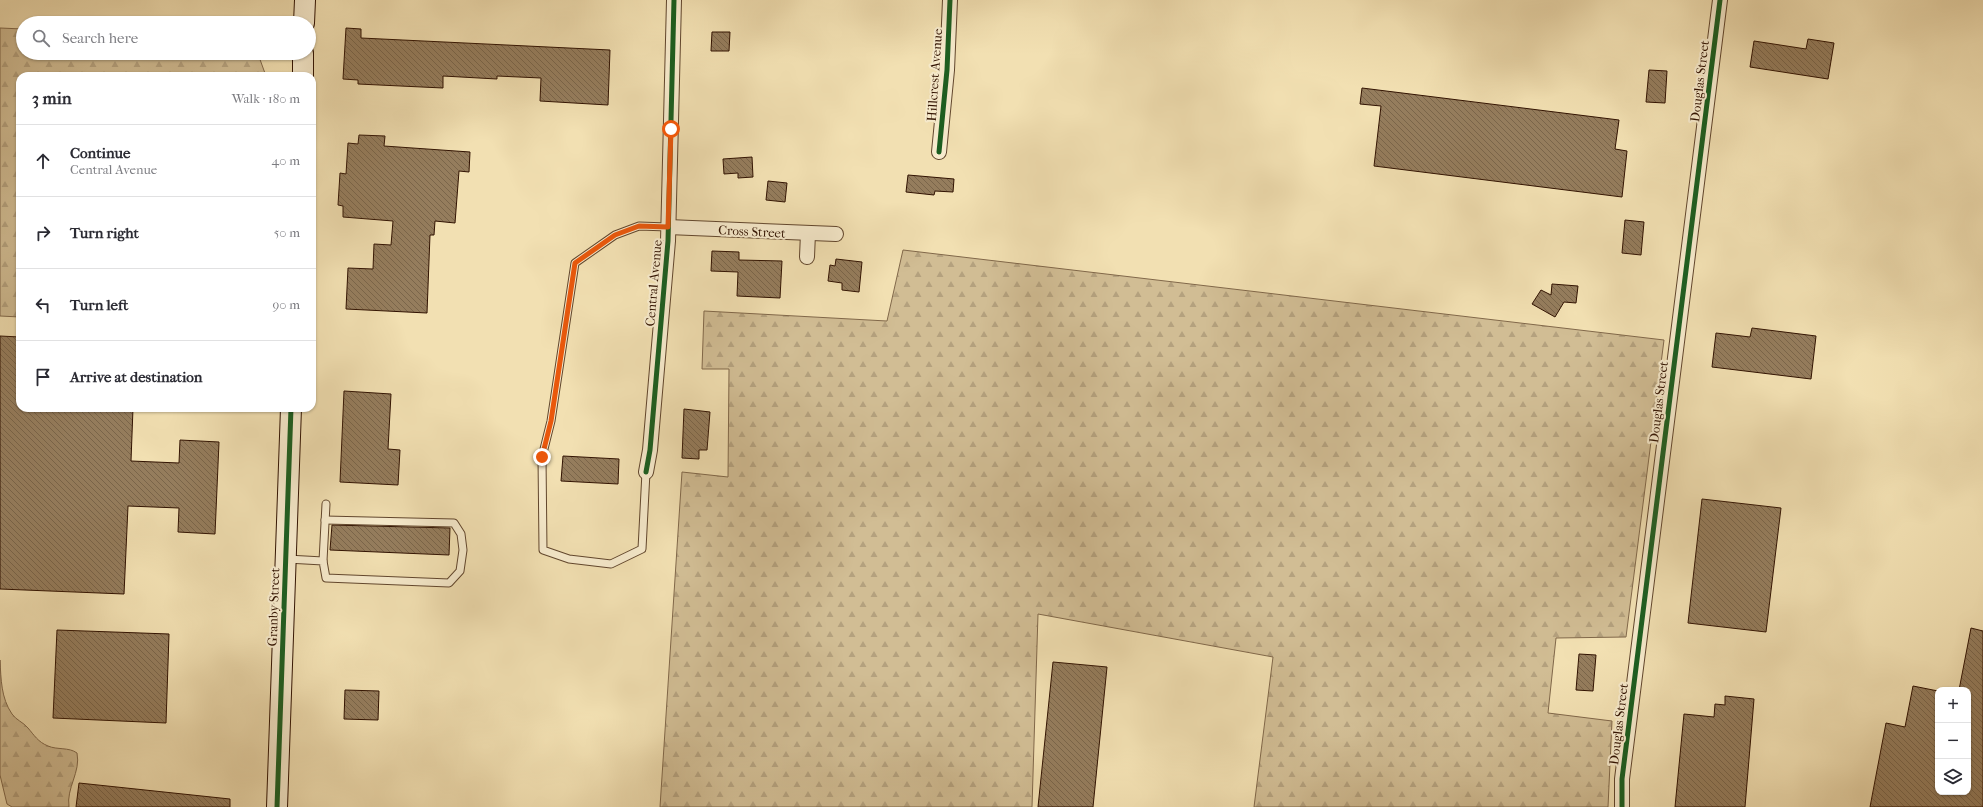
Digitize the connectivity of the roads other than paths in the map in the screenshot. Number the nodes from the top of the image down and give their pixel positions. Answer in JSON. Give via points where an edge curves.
{"nodes":[{"id":1,"x":305,"y":0,"type":"edge"},
{"id":2,"x":674,"y":0,"type":"edge"},
{"id":3,"x":950,"y":0,"type":"edge"},
{"id":4,"x":1720,"y":0,"type":"edge"},
{"id":5,"x":304,"y":16,"type":"edge"},
{"id":6,"x":303,"y":60,"type":"edge"},
{"id":7,"x":303,"y":72,"type":"edge"},
{"id":8,"x":939,"y":152,"type":"dead end"},
{"id":9,"x":668,"y":227,"type":"junction"},
{"id":10,"x":808,"y":233,"type":"junction"},
{"id":11,"x":836,"y":234,"type":"dead end"},
{"id":12,"x":807,"y":257,"type":"dead end"},
{"id":13,"x":291,"y":412,"type":"edge"},
{"id":14,"x":646,"y":472,"type":"joint"},
{"id":15,"x":326,"y":504,"type":"dead end"},
{"id":16,"x":325,"y":520,"type":"junction"},
{"id":17,"x":285,"y":559,"type":"junction"},
{"id":18,"x":323,"y":561,"type":"junction"},
{"id":19,"x":276,"y":807,"type":"edge"},
{"id":20,"x":1622,"y":807,"type":"edge"}],
"edges":[{"from":1,"to":5,"type":"main road"},
{"from":2,"to":9,"type":"street","name":"Central Avenue"},
{"from":3,"to":8,"type":"street","name":"Hillcrest Avenue","via":[[947,70]]},
{"from":4,"to":20,"type":"street","name":"Douglas Street","via":[[1624,764]]},
{"from":6,"to":7,"type":"main road"},
{"from":9,"to":10,"type":"street","name":"Cross Street"},
{"from":9,"to":14,"type":"street","name":"Central Avenue","via":[[650,450]]},
{"from":9,"to":14,"type":"lane","via":[[639,226],[615,235],[575,263],[551,421],[542,457],[543,550],[569,559],[611,564],[642,549]]},
{"from":10,"to":11,"type":"street","name":"Cross Street"},
{"from":10,"to":12,"type":"street"},
{"from":13,"to":17,"type":"main road","name":"Granby Street"},
{"from":15,"to":16,"type":"lane"},
{"from":16,"to":18,"type":"lane"},
{"from":16,"to":18,"type":"lane","via":[[454,523],[461,534],[463,550],[460,571],[448,583],[326,578]]},
{"from":17,"to":18,"type":"lane"},
{"from":17,"to":19,"type":"main road","name":"Granby Street"}]}
